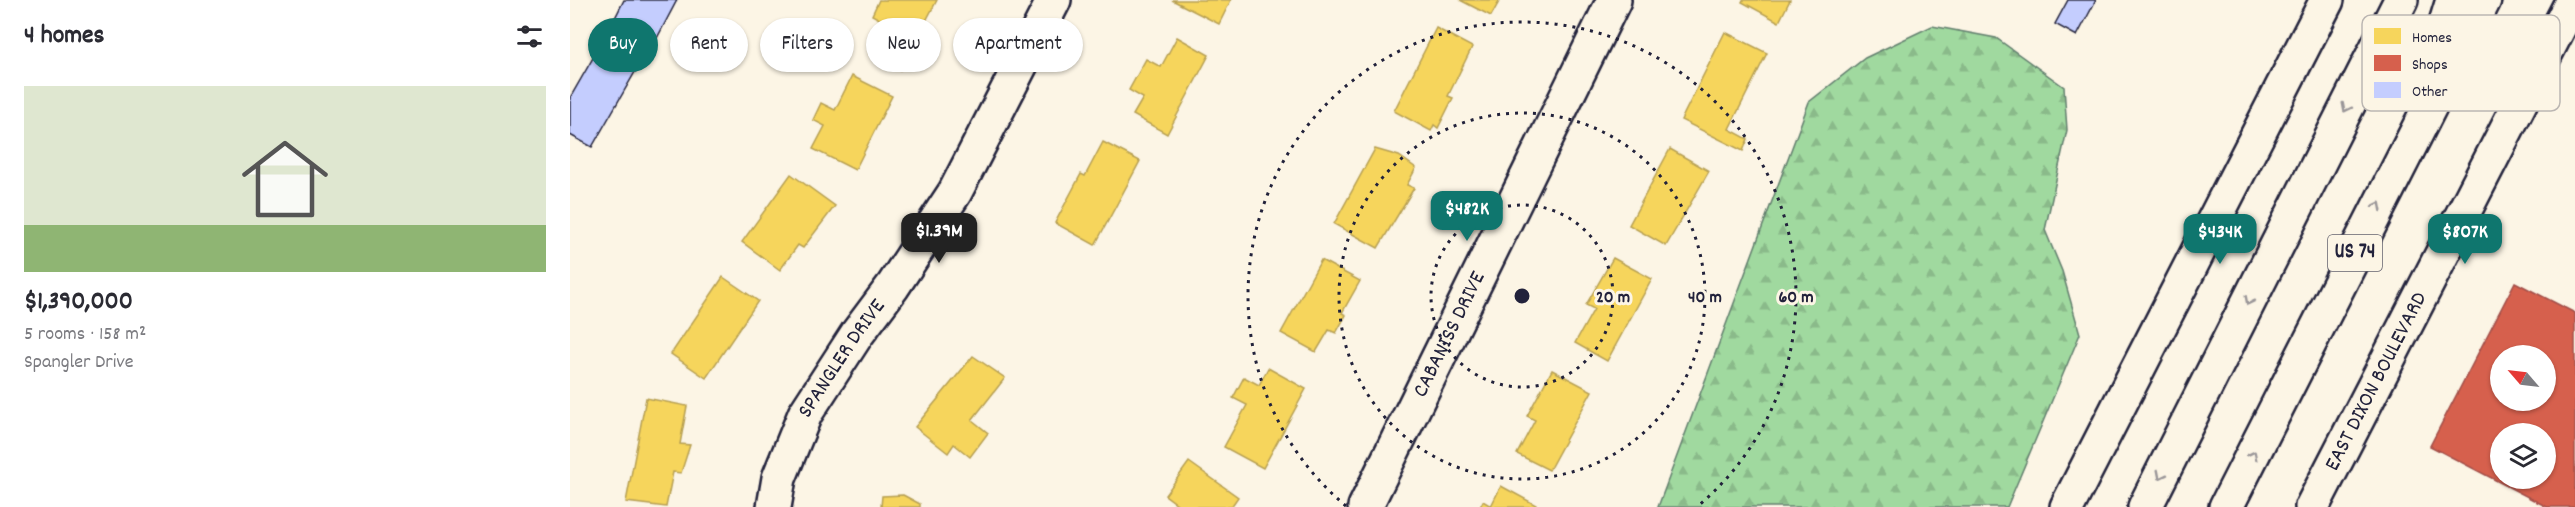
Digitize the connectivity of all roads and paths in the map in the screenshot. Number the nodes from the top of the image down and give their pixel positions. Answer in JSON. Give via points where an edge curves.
{"nodes":[{"id":1,"x":1054,"y":0,"type":"edge"},
{"id":2,"x":1614,"y":0,"type":"edge"},
{"id":3,"x":2327,"y":0,"type":"edge"},
{"id":4,"x":2401,"y":0,"type":"edge"},
{"id":5,"x":2453,"y":0,"type":"edge"},
{"id":6,"x":2484,"y":0,"type":"edge"},
{"id":7,"x":2573,"y":0,"type":"edge"},
{"id":8,"x":2393,"y":15,"type":"edge"},
{"id":9,"x":2448,"y":15,"type":"edge"},
{"id":10,"x":2476,"y":15,"type":"edge"},
{"id":11,"x":2560,"y":25,"type":"edge"},
{"id":12,"x":2362,"y":77,"type":"edge"},
{"id":13,"x":2426,"y":111,"type":"edge"},
{"id":14,"x":2516,"y":111,"type":"edge"},
{"id":15,"x":774,"y":507,"type":"edge"},
{"id":16,"x":1365,"y":507,"type":"edge"},
{"id":17,"x":2067,"y":507,"type":"edge"},
{"id":18,"x":2145,"y":507,"type":"edge"},
{"id":19,"x":2226,"y":507,"type":"edge"},
{"id":20,"x":2312,"y":507,"type":"edge"}],
"edges":[{"from":1,"to":15,"type":"main road","name":"SPANGLER DRIVE","via":[[955,192],[805,414],[779,478]]},
{"from":2,"to":16,"type":"main road","name":"CABANISS DRIVE"},
{"from":3,"to":17,"type":"main road"},
{"from":4,"to":8,"type":"main road","one_way":true},
{"from":5,"to":9,"type":"main road"},
{"from":6,"to":10,"type":"main road","number":"US 74"},
{"from":7,"to":11,"type":"main road","name":"EAST DIXON BOULEVARD"},
{"from":12,"to":18,"type":"main road","one_way":true},
{"from":19,"to":13,"type":"main road","number":"US 74","one_way":true},
{"from":14,"to":20,"type":"main road","name":"EAST DIXON BOULEVARD"}]}
